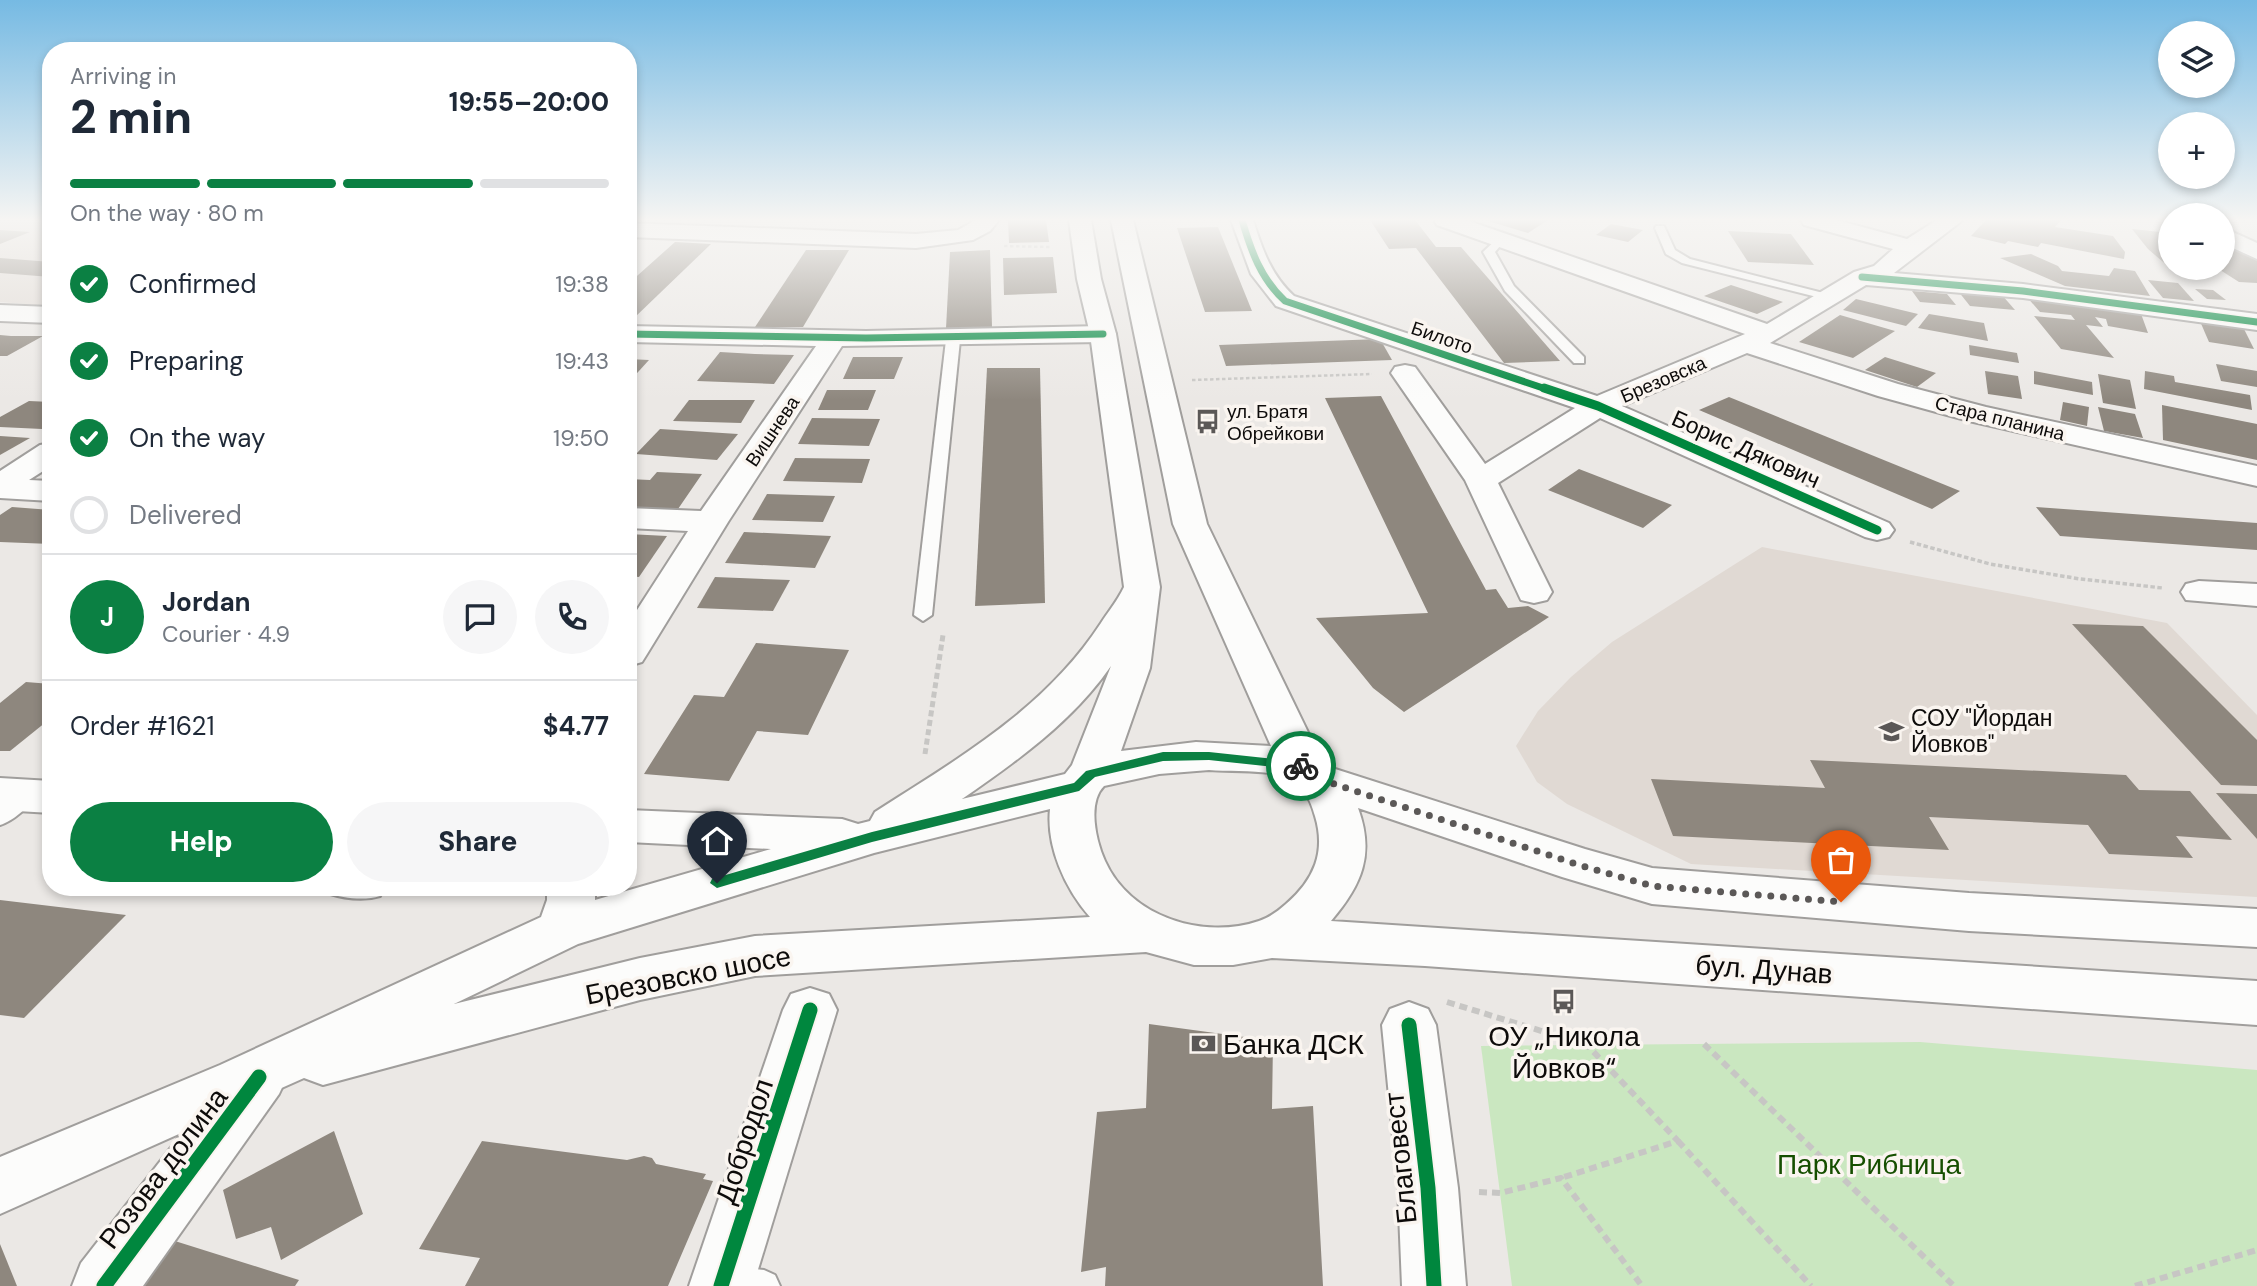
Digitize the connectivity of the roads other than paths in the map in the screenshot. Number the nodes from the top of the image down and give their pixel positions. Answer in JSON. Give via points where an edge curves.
{"nodes":[{"id":1,"x":1089,"y":280,"type":"edge"},
{"id":2,"x":1136,"y":280,"type":"edge"},
{"id":3,"x":1267,"y":280,"type":"edge"},
{"id":4,"x":1505,"y":280,"type":"edge"},
{"id":5,"x":1604,"y":280,"type":"edge"},
{"id":6,"x":1764,"y":280,"type":"edge"},
{"id":7,"x":1858,"y":280,"type":"edge"},
{"id":8,"x":1897,"y":280,"type":"edge"},
{"id":9,"x":1833,"y":297,"type":"junction"},
{"id":10,"x":2257,"y":312,"type":"edge"},
{"id":11,"x":0,"y":313,"type":"edge"},
{"id":12,"x":42,"y":315,"type":"edge"},
{"id":13,"x":2207,"y":315,"type":"junction"},
{"id":14,"x":2257,"y":322,"type":"edge"},
{"id":15,"x":637,"y":334,"type":"edge"},
{"id":16,"x":1103,"y":334,"type":"junction"},
{"id":17,"x":1758,"y":339,"type":"junction"},
{"id":18,"x":833,"y":340,"type":"junction"},
{"id":19,"x":953,"y":340,"type":"junction"},
{"id":20,"x":1579,"y":360,"type":"dead end"},
{"id":21,"x":1405,"y":373,"type":"road end"},
{"id":22,"x":1598,"y":406,"type":"junction"},
{"id":23,"x":42,"y":458,"type":"edge"},
{"id":24,"x":2257,"y":476,"type":"edge"},
{"id":25,"x":1481,"y":480,"type":"junction"},
{"id":26,"x":0,"y":487,"type":"edge"},
{"id":27,"x":42,"y":490,"type":"edge"},
{"id":28,"x":637,"y":518,"type":"edge"},
{"id":29,"x":711,"y":522,"type":"junction"},
{"id":30,"x":1877,"y":530,"type":"road end"},
{"id":31,"x":1142,"y":587,"type":"junction"},
{"id":32,"x":1534,"y":592,"type":"dead end"},
{"id":33,"x":2199,"y":592,"type":"road end"},
{"id":34,"x":2257,"y":596,"type":"edge"},
{"id":35,"x":923,"y":615,"type":"road end"},
{"id":36,"x":637,"y":640,"type":"edge"},
{"id":37,"x":1309,"y":772,"type":"junction"},
{"id":38,"x":1085,"y":780,"type":"junction"},
{"id":39,"x":637,"y":826,"type":"edge"},
{"id":40,"x":872,"y":837,"type":"junction"},
{"id":41,"x":637,"y":892,"type":"edge"},
{"id":42,"x":619,"y":896,"type":"edge"},
{"id":43,"x":567,"y":908,"type":"edge"},
{"id":44,"x":2257,"y":928,"type":"edge"},
{"id":45,"x":1146,"y":933,"type":"junction"},
{"id":46,"x":1270,"y":938,"type":"junction"},
{"id":47,"x":2257,"y":1003,"type":"edge"},
{"id":48,"x":810,"y":1010,"type":"dead end"},
{"id":49,"x":1421,"y":1011,"type":"road end"},
{"id":50,"x":249,"y":1079,"type":"junction"},
{"id":51,"x":0,"y":1186,"type":"edge"},
{"id":52,"x":736,"y":1285,"type":"edge"},
{"id":53,"x":104,"y":1286,"type":"edge"},
{"id":54,"x":1434,"y":1286,"type":"edge"}],
"edges":[{"from":1,"to":16,"type":"street"},
{"from":2,"to":37,"type":"street","via":[[1190,524]]},
{"from":3,"to":22,"type":"street","name":"Билото","via":[[1285,301]]},
{"from":4,"to":20,"type":"lane"},
{"from":5,"to":17,"type":"street","name":"Стара планина"},
{"from":6,"to":9,"type":"lane"},
{"from":7,"to":9,"type":"street","name":"Брезовска"},
{"from":8,"to":13,"type":"street"},
{"from":9,"to":17,"type":"street","name":"Брезовска"},
{"from":10,"to":13,"type":"street"},
{"from":11,"to":12,"type":"street"},
{"from":13,"to":14,"type":"street"},
{"from":15,"to":18,"type":"street"},
{"from":16,"to":19,"type":"street"},
{"from":16,"to":31,"type":"street"},
{"from":17,"to":22,"type":"street","name":"Брезовска"},
{"from":17,"to":24,"type":"street","name":"Стара планина","via":[[1888,390]]},
{"from":18,"to":19,"type":"street"},
{"from":18,"to":29,"type":"street","name":"Вишнева"},
{"from":19,"to":35,"type":"lane"},
{"from":21,"to":25,"type":"street"},
{"from":22,"to":25,"type":"street","name":"Брезовска"},
{"from":22,"to":30,"type":"street","name":"Борис Дякович"},
{"from":23,"to":26,"type":"street"},
{"from":25,"to":32,"type":"street"},
{"from":26,"to":27,"type":"street"},
{"from":28,"to":29,"type":"street"},
{"from":29,"to":36,"type":"street","name":"Вишнева"},
{"from":31,"to":38,"type":"street","via":[[1130,668]]},
{"from":31,"to":40,"type":"street","via":[[1078,682],[1042,717]]},
{"from":33,"to":34,"type":"street"},
{"from":37,"to":38,"type":"street","via":[[1242,758],[1163,757]]},
{"from":37,"to":44,"type":"street","via":[[1652,886],[1969,912]]},
{"from":37,"to":46,"type":"street","via":[[1334,804],[1344,839],[1339,867],[1324,899]]},
{"from":38,"to":40,"type":"street","name":"Брезовско шосе"},
{"from":38,"to":45,"type":"street","via":[[1071,818],[1076,854],[1087,879],[1110,909]]},
{"from":39,"to":40,"type":"street"},
{"from":40,"to":41,"type":"street","name":"Брезовско шосе"},
{"from":42,"to":43,"type":"street","name":"Брезовско шосе"},
{"from":43,"to":50,"type":"street","name":"Брезовско шосе"},
{"from":45,"to":46,"type":"street","via":[[1184,944],[1223,946]]},
{"from":45,"to":50,"type":"street","name":"Брезовско шосе","via":[[755,956],[640,979]]},
{"from":46,"to":47,"type":"street","name":"бул. Дунав"},
{"from":48,"to":52,"type":"street","name":"Добродол"},
{"from":49,"to":54,"type":"street","name":"Благовест"},
{"from":50,"to":51,"type":"street","name":"Брезовско шосе"},
{"from":50,"to":53,"type":"street","name":"Розова долина"}]}
